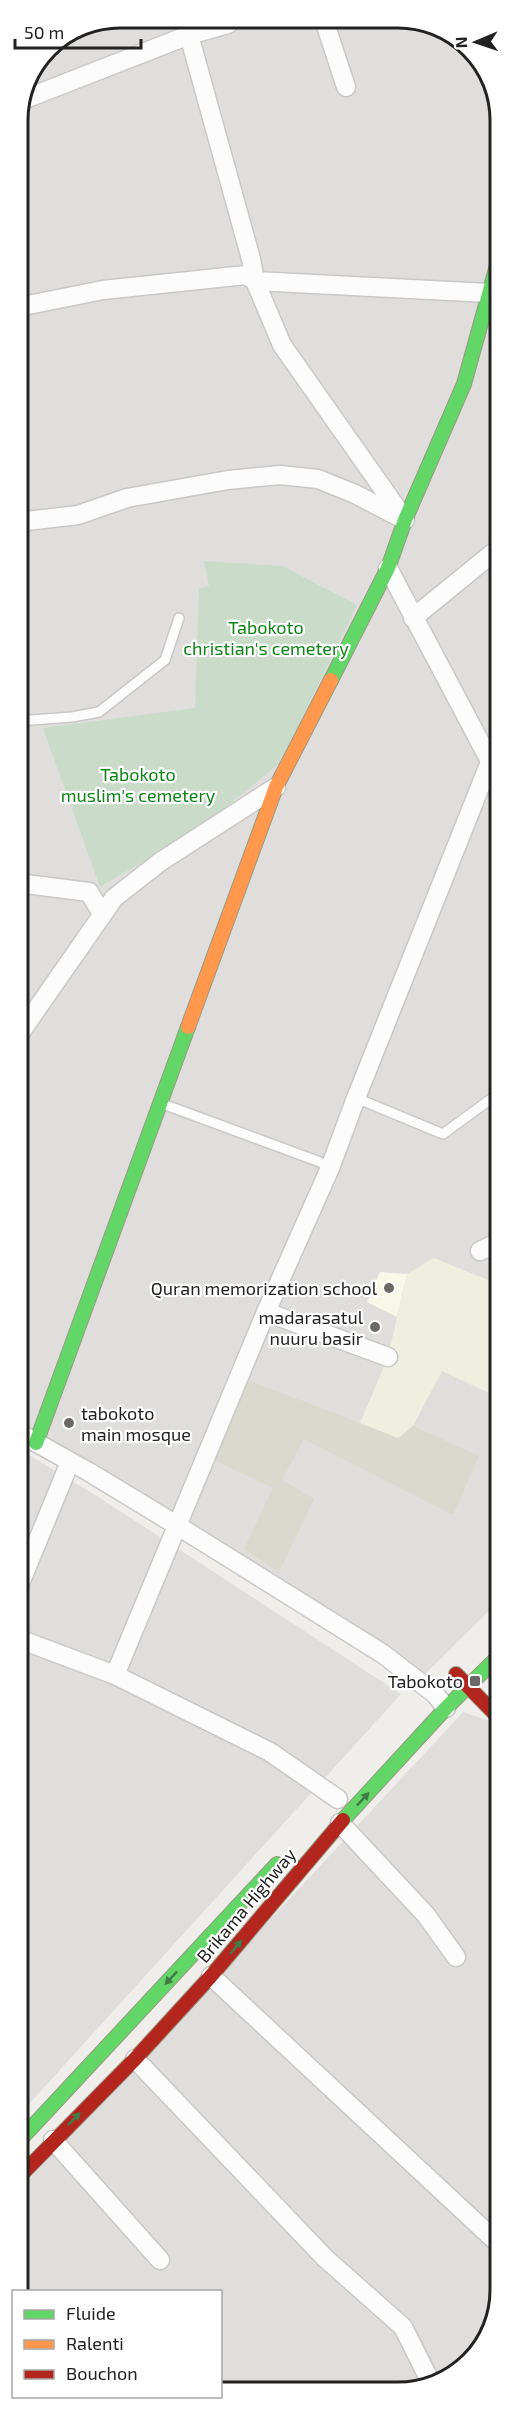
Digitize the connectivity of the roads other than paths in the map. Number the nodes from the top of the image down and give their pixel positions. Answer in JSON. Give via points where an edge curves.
{"nodes":[{"id":1,"x":214,"y":28,"type":"edge"},
{"id":2,"x":327,"y":28,"type":"edge"},
{"id":3,"x":189,"y":35,"type":"junction"},
{"id":4,"x":346,"y":87,"type":"dead end"},
{"id":5,"x":32,"y":96,"type":"edge"},
{"id":6,"x":255,"y":281,"type":"junction"},
{"id":7,"x":490,"y":292,"type":"edge"},
{"id":8,"x":29,"y":305,"type":"edge"},
{"id":9,"x":490,"y":305,"type":"edge"},
{"id":10,"x":405,"y":520,"type":"junction"},
{"id":11,"x":29,"y":521,"type":"edge"},
{"id":12,"x":490,"y":555,"type":"edge"},
{"id":13,"x":388,"y":568,"type":"junction"},
{"id":14,"x":179,"y":618,"type":"dead end"},
{"id":15,"x":413,"y":618,"type":"junction"},
{"id":16,"x":29,"y":720,"type":"edge"},
{"id":17,"x":490,"y":762,"type":"joint"},
{"id":18,"x":276,"y":787,"type":"junction"},
{"id":19,"x":29,"y":884,"type":"edge"},
{"id":20,"x":122,"y":891,"type":"junction"},
{"id":21,"x":89,"y":892,"type":"junction"},
{"id":22,"x":102,"y":914,"type":"junction"},
{"id":23,"x":29,"y":1020,"type":"edge"},
{"id":24,"x":356,"y":1098,"type":"junction"},
{"id":25,"x":490,"y":1101,"type":"edge"},
{"id":26,"x":161,"y":1104,"type":"junction"},
{"id":27,"x":330,"y":1168,"type":"junction"},
{"id":28,"x":489,"y":1247,"type":"edge"},
{"id":29,"x":480,"y":1251,"type":"dead end"},
{"id":30,"x":266,"y":1312,"type":"junction"},
{"id":31,"x":388,"y":1357,"type":"dead end"},
{"id":32,"x":28,"y":1439,"type":"edge"},
{"id":33,"x":36,"y":1443,"type":"junction"},
{"id":34,"x":70,"y":1462,"type":"junction"},
{"id":35,"x":178,"y":1526,"type":"junction"},
{"id":36,"x":28,"y":1563,"type":"edge"},
{"id":37,"x":28,"y":1642,"type":"edge"},
{"id":38,"x":489,"y":1666,"type":"edge"},
{"id":39,"x":115,"y":1675,"type":"junction"},
{"id":40,"x":446,"y":1688,"type":"junction"},
{"id":41,"x":468,"y":1688,"type":"junction"},
{"id":42,"x":489,"y":1709,"type":"edge"},
{"id":43,"x":339,"y":1805,"type":"junction"},
{"id":44,"x":289,"y":1852,"type":"dead end"},
{"id":45,"x":456,"y":1957,"type":"dead end"},
{"id":46,"x":211,"y":1976,"type":"junction"},
{"id":47,"x":135,"y":2059,"type":"junction"},
{"id":48,"x":28,"y":2125,"type":"edge"},
{"id":49,"x":53,"y":2140,"type":"junction"},
{"id":50,"x":28,"y":2167,"type":"edge"},
{"id":51,"x":489,"y":2235,"type":"edge"},
{"id":52,"x":160,"y":2260,"type":"dead end"},
{"id":53,"x":428,"y":2377,"type":"edge"}],
"edges":[{"from":1,"to":3,"type":"street"},
{"from":2,"to":4,"type":"street"},
{"from":3,"to":5,"type":"street"},
{"from":3,"to":6,"type":"street"},
{"from":6,"to":7,"type":"street"},
{"from":6,"to":8,"type":"street","via":[[246,275],[214,277],[103,290]]},
{"from":6,"to":10,"type":"street","via":[[282,345]]},
{"from":9,"to":10,"type":"main road","via":[[464,384]]},
{"from":10,"to":11,"type":"street","via":[[318,479],[279,475],[128,498],[78,514]]},
{"from":10,"to":13,"type":"main road"},
{"from":12,"to":15,"type":"street"},
{"from":13,"to":15,"type":"street"},
{"from":13,"to":18,"type":"main road"},
{"from":14,"to":16,"type":"lane","via":[[165,660],[99,712]]},
{"from":15,"to":17,"type":"street"},
{"from":17,"to":24,"type":"street"},
{"from":18,"to":20,"type":"street"},
{"from":18,"to":26,"type":"main road"},
{"from":19,"to":21,"type":"street"},
{"from":20,"to":21,"type":"street"},
{"from":20,"to":22,"type":"street"},
{"from":21,"to":22,"type":"street"},
{"from":22,"to":23,"type":"street"},
{"from":24,"to":25,"type":"lane","via":[[443,1134]]},
{"from":24,"to":27,"type":"street"},
{"from":26,"to":27,"type":"lane"},
{"from":26,"to":33,"type":"main road"},
{"from":27,"to":30,"type":"street"},
{"from":28,"to":29,"type":"street"},
{"from":30,"to":31,"type":"street"},
{"from":30,"to":35,"type":"street"},
{"from":32,"to":33,"type":"street"},
{"from":33,"to":34,"type":"street"},
{"from":34,"to":35,"type":"street"},
{"from":34,"to":36,"type":"street"},
{"from":35,"to":39,"type":"street"},
{"from":35,"to":40,"type":"street","via":[[382,1654]]},
{"from":37,"to":39,"type":"street"},
{"from":38,"to":41,"type":"main road","name":"Brikama Highway"},
{"from":39,"to":43,"type":"street","via":[[270,1752]]},
{"from":40,"to":41,"type":"main road"},
{"from":40,"to":41,"type":"main road","name":"Brikama Highway"},
{"from":43,"to":40,"type":"main road","name":"Brikama Highway","one_way":true},
{"from":41,"to":42,"type":"main road"},
{"from":43,"to":45,"type":"street"},
{"from":46,"to":43,"type":"main road","name":"Brikama Highway","one_way":true},
{"from":44,"to":48,"type":"main road","name":"Brikama Highway","one_way":true},
{"from":46,"to":47,"type":"main road","name":"Brikama Highway"},
{"from":46,"to":51,"type":"street"},
{"from":49,"to":47,"type":"main road","name":"Brikama Highway","one_way":true},
{"from":47,"to":53,"type":"street","via":[[325,2258],[403,2327]]},
{"from":49,"to":50,"type":"main road","name":"Brikama Highway"},
{"from":49,"to":52,"type":"street"}]}
